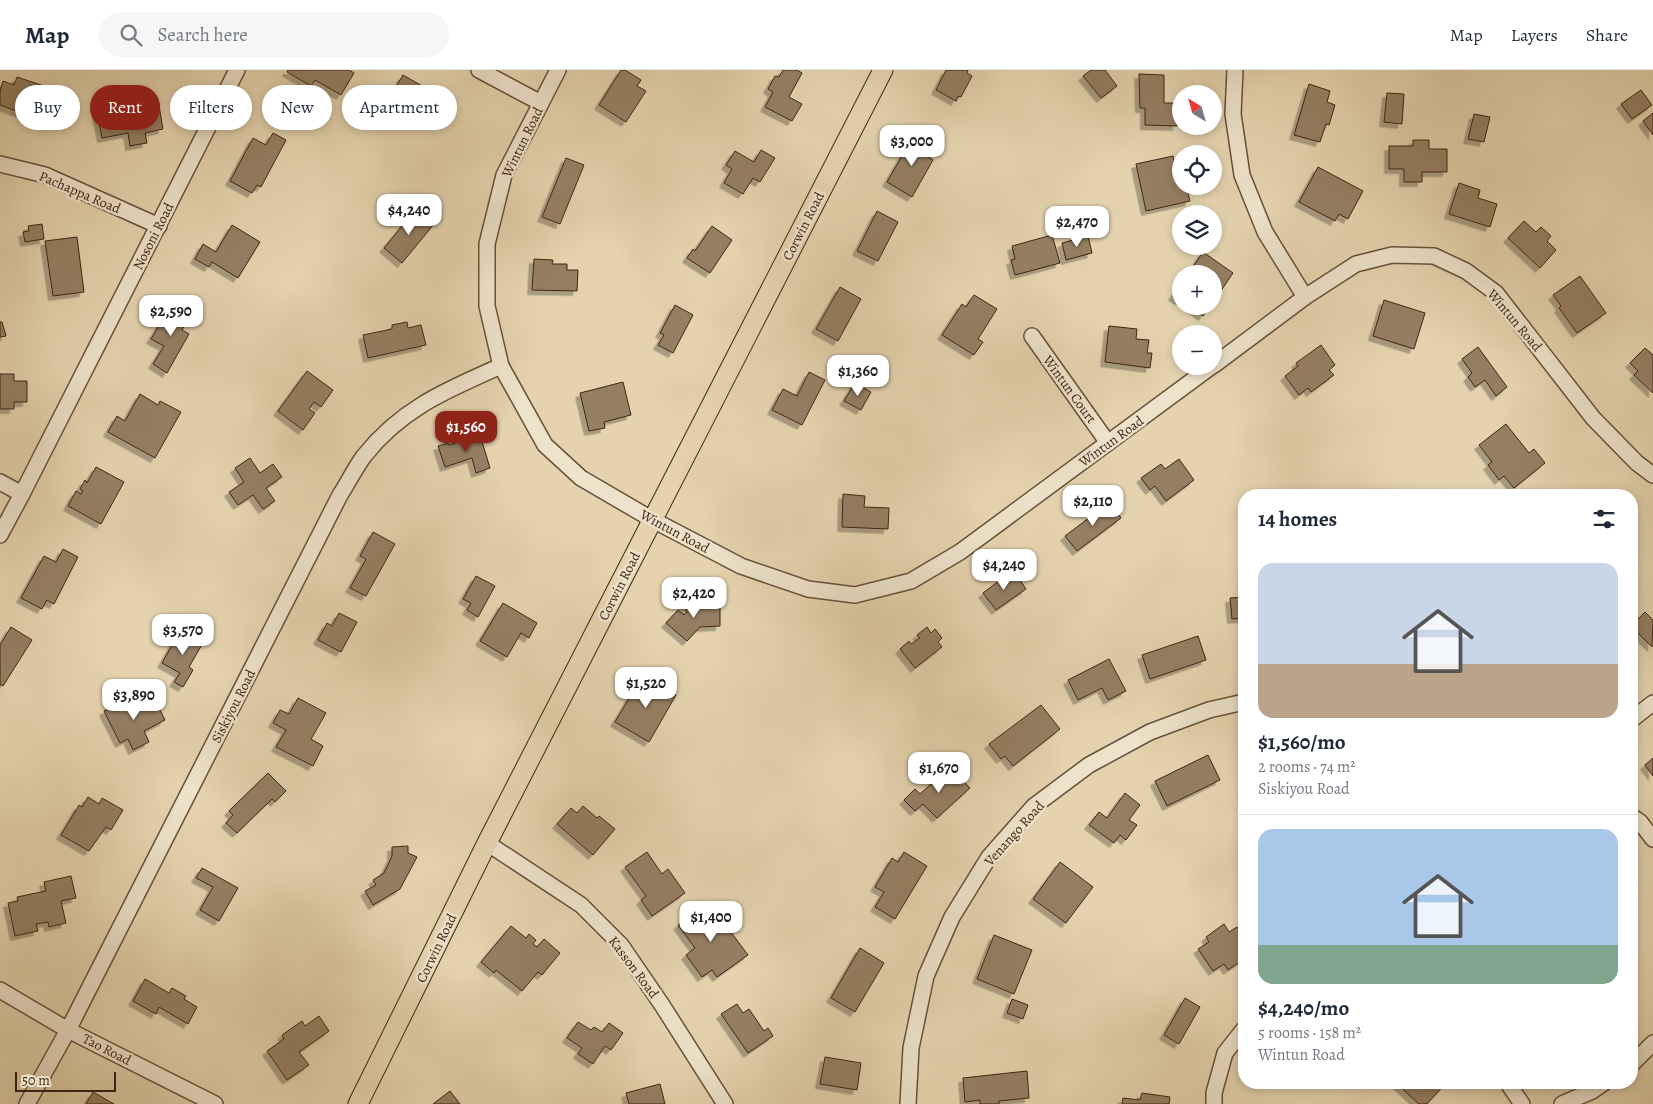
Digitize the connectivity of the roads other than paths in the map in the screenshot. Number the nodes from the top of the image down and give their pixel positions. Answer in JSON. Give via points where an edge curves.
{"nodes":[{"id":1,"x":237,"y":70,"type":"edge"},
{"id":2,"x":480,"y":70,"type":"edge"},
{"id":3,"x":558,"y":70,"type":"edge"},
{"id":4,"x":882,"y":70,"type":"edge"},
{"id":5,"x":1235,"y":70,"type":"edge"},
{"id":6,"x":541,"y":103,"type":"junction"},
{"id":7,"x":0,"y":164,"type":"edge"},
{"id":8,"x":159,"y":226,"type":"junction"},
{"id":9,"x":1305,"y":297,"type":"junction"},
{"id":10,"x":1032,"y":336,"type":"dead end"},
{"id":11,"x":1222,"y":359,"type":"edge"},
{"id":12,"x":501,"y":366,"type":"junction"},
{"id":13,"x":1201,"y":375,"type":"edge"},
{"id":14,"x":1108,"y":442,"type":"junction"},
{"id":15,"x":1653,"y":474,"type":"edge"},
{"id":16,"x":0,"y":482,"type":"edge"},
{"id":17,"x":22,"y":494,"type":"junction"},
{"id":18,"x":653,"y":520,"type":"junction"},
{"id":19,"x":0,"y":535,"type":"edge"},
{"id":20,"x":1238,"y":703,"type":"edge"},
{"id":21,"x":1653,"y":703,"type":"edge"},
{"id":22,"x":1638,"y":715,"type":"edge"},
{"id":23,"x":1638,"y":821,"type":"edge"},
{"id":24,"x":1653,"y":839,"type":"edge"},
{"id":25,"x":487,"y":843,"type":"junction"},
{"id":26,"x":0,"y":990,"type":"edge"},
{"id":27,"x":68,"y":1030,"type":"junction"},
{"id":28,"x":1238,"y":1037,"type":"edge"},
{"id":29,"x":1653,"y":1043,"type":"edge"},
{"id":30,"x":1638,"y":1058,"type":"edge"},
{"id":31,"x":1512,"y":1089,"type":"edge"},
{"id":32,"x":1595,"y":1089,"type":"edge"},
{"id":33,"x":27,"y":1104,"type":"edge"},
{"id":34,"x":215,"y":1104,"type":"edge"},
{"id":35,"x":358,"y":1104,"type":"edge"},
{"id":36,"x":725,"y":1104,"type":"edge"},
{"id":37,"x":908,"y":1104,"type":"edge"},
{"id":38,"x":1214,"y":1104,"type":"edge"},
{"id":39,"x":1522,"y":1104,"type":"edge"},
{"id":40,"x":1562,"y":1104,"type":"edge"}],
"edges":[{"from":1,"to":8,"type":"street","name":"Nosoni Road"},
{"from":2,"to":6,"type":"street"},
{"from":3,"to":6,"type":"street","name":"Wintun Road"},
{"from":4,"to":18,"type":"main road","name":"Corwin Road"},
{"from":5,"to":9,"type":"street","via":[[1233,114],[1242,175],[1265,232]]},
{"from":6,"to":12,"type":"street","name":"Wintun Road","via":[[504,175],[487,244],[487,306]]},
{"from":7,"to":8,"type":"street","name":"Pachappa Road","via":[[45,175]]},
{"from":8,"to":17,"type":"street","name":"Nosoni Road"},
{"from":9,"to":11,"type":"street","name":"Wintun Road"},
{"from":9,"to":15,"type":"street","name":"Wintun Road","via":[[1356,264],[1392,255],[1434,256],[1466,271],[1496,293],[1593,418],[1637,463]]},
{"from":10,"to":14,"type":"street","name":"Wintun Court"},
{"from":12,"to":18,"type":"street","name":"Wintun Road","via":[[545,445],[581,478]]},
{"from":12,"to":27,"type":"street","name":"Siskiyou Road","via":[[413,409],[386,431],[364,457],[340,496]]},
{"from":13,"to":14,"type":"street","name":"Wintun Road"},
{"from":14,"to":18,"type":"street","name":"Wintun Road","via":[[960,552],[911,581],[854,595],[808,589],[741,566]]},
{"from":16,"to":17,"type":"street"},
{"from":17,"to":19,"type":"street","name":"Nosoni Road"},
{"from":18,"to":25,"type":"main road","name":"Corwin Road"},
{"from":20,"to":37,"type":"street","name":"Venango Road","via":[[1209,710],[1150,732],[1089,765],[1034,806],[989,857],[952,917],[926,976],[911,1048]]},
{"from":21,"to":22,"type":"street"},
{"from":23,"to":24,"type":"street"},
{"from":25,"to":35,"type":"main road","name":"Corwin Road"},
{"from":25,"to":36,"type":"street","name":"Kasson Road","via":[[580,904],[621,945]]},
{"from":26,"to":27,"type":"street","name":"Tao Road"},
{"from":27,"to":33,"type":"street","name":"Siskiyou Road"},
{"from":27,"to":34,"type":"street","name":"Tao Road"},
{"from":28,"to":38,"type":"street","via":[[1225,1053]]},
{"from":29,"to":30,"type":"street"},
{"from":31,"to":39,"type":"street"},
{"from":32,"to":40,"type":"street"}]}
